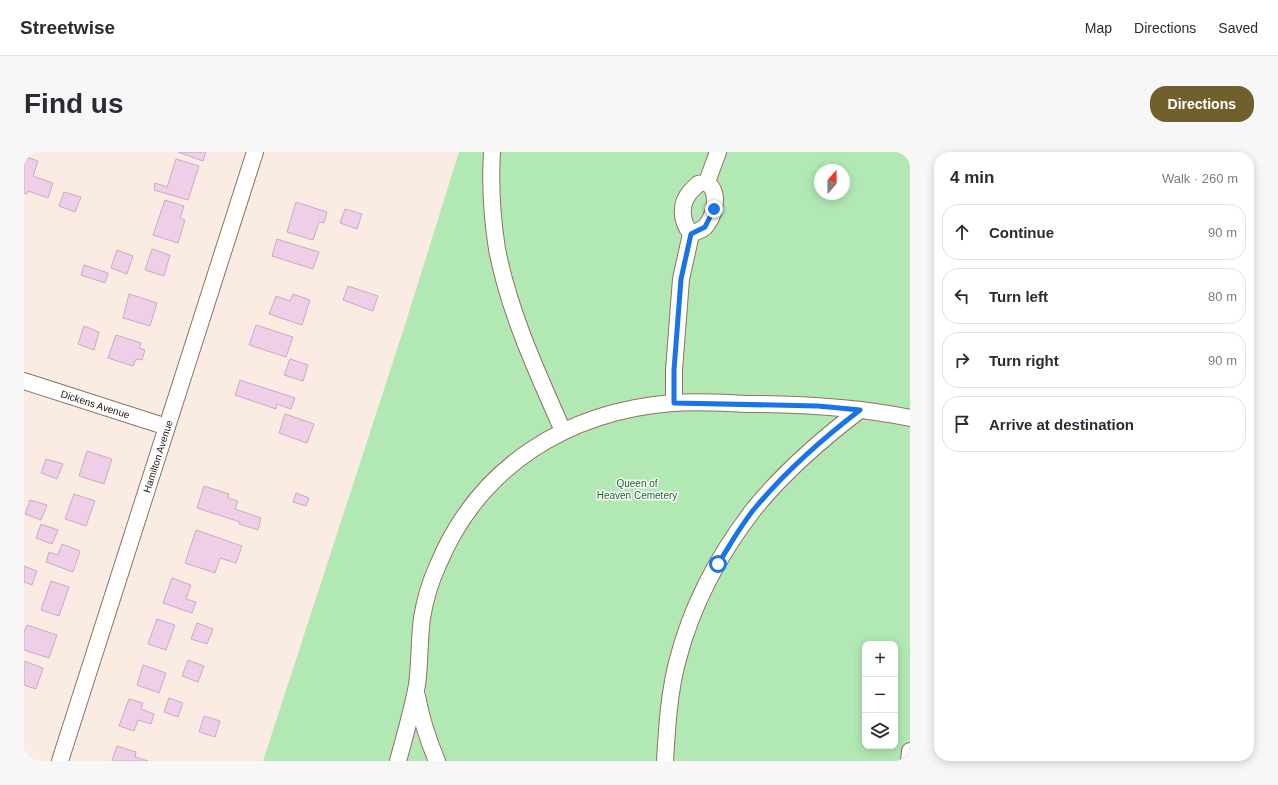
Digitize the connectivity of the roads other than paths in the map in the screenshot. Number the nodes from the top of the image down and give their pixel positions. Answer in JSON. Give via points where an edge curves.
{"nodes":[{"id":1,"x":255,"y":152,"type":"edge"},
{"id":2,"x":492,"y":152,"type":"edge"},
{"id":3,"x":718,"y":152,"type":"edge"},
{"id":4,"x":708,"y":182,"type":"junction"},
{"id":5,"x":691,"y":234,"type":"junction"},
{"id":6,"x":24,"y":381,"type":"edge"},
{"id":7,"x":674,"y":403,"type":"junction"},
{"id":8,"x":860,"y":410,"type":"junction"},
{"id":9,"x":910,"y":418,"type":"edge"},
{"id":10,"x":168,"y":427,"type":"junction"},
{"id":11,"x":563,"y":431,"type":"junction"},
{"id":12,"x":416,"y":688,"type":"junction"},
{"id":13,"x":910,"y":751,"type":"edge"},
{"id":14,"x":60,"y":761,"type":"edge"},
{"id":15,"x":398,"y":761,"type":"edge"},
{"id":16,"x":437,"y":761,"type":"edge"},
{"id":17,"x":665,"y":761,"type":"edge"},
{"id":18,"x":909,"y":761,"type":"edge"}],
"edges":[{"from":1,"to":10,"type":"street","name":"Hamilton Avenue"},
{"from":2,"to":11,"type":"street","via":[[494,230],[503,272],[533,363]]},
{"from":3,"to":4,"type":"street"},
{"from":4,"to":5,"type":"street","via":[[713,190],[714,209],[705,227]]},
{"from":4,"to":5,"type":"street","via":[[698,184],[689,193],[683,206],[685,227]]},
{"from":5,"to":7,"type":"street","via":[[681,279]]},
{"from":6,"to":10,"type":"street","name":"Dickens Avenue"},
{"from":7,"to":8,"type":"street","via":[[818,406]]},
{"from":7,"to":11,"type":"street","via":[[610,413]]},
{"from":8,"to":9,"type":"street"},
{"from":8,"to":17,"type":"street","via":[[781,479],[754,509],[718,564],[698,601],[677,660]]},
{"from":10,"to":14,"type":"street","name":"Hamilton Avenue"},
{"from":11,"to":12,"type":"street","via":[[535,447],[487,487],[450,538],[437,566],[422,618]]},
{"from":12,"to":15,"type":"street"},
{"from":12,"to":16,"type":"street","via":[[420,711]]},
{"from":13,"to":18,"type":"street"}]}
